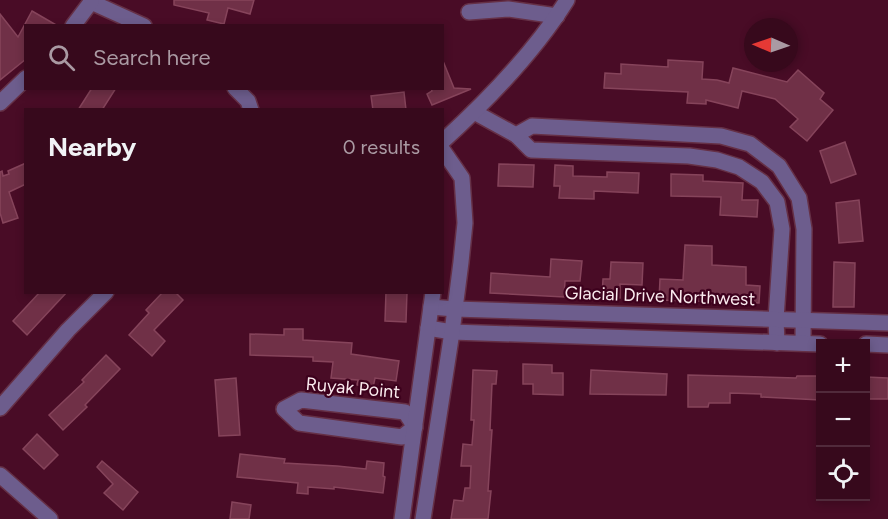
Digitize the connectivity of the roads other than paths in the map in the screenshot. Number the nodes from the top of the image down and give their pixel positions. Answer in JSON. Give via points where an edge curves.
{"nodes":[{"id":1,"x":567,"y":0,"type":"edge"},
{"id":2,"x":91,"y":1,"type":"edge"},
{"id":3,"x":469,"y":12,"type":"dead end"},
{"id":4,"x":557,"y":16,"type":"junction"},
{"id":5,"x":74,"y":24,"type":"edge"},
{"id":6,"x":140,"y":24,"type":"edge"},
{"id":7,"x":24,"y":80,"type":"edge"},
{"id":8,"x":237,"y":90,"type":"edge"},
{"id":9,"x":0,"y":103,"type":"edge"},
{"id":10,"x":250,"y":108,"type":"edge"},
{"id":11,"x":474,"y":112,"type":"junction"},
{"id":12,"x":516,"y":135,"type":"junction"},
{"id":13,"x":444,"y":140,"type":"edge"},
{"id":14,"x":444,"y":152,"type":"edge"},
{"id":15,"x":104,"y":294,"type":"edge"},
{"id":16,"x":432,"y":300,"type":"edge"},
{"id":17,"x":455,"y":309,"type":"junction"},
{"id":18,"x":776,"y":320,"type":"junction"},
{"id":19,"x":802,"y":320,"type":"junction"},
{"id":20,"x":888,"y":323,"type":"edge"},
{"id":21,"x":428,"y":328,"type":"junction"},
{"id":22,"x":452,"y":333,"type":"junction"},
{"id":23,"x":777,"y":343,"type":"junction"},
{"id":24,"x":803,"y":343,"type":"junction"},
{"id":25,"x":816,"y":344,"type":"edge"},
{"id":26,"x":870,"y":344,"type":"edge"},
{"id":27,"x":888,"y":345,"type":"edge"},
{"id":28,"x":0,"y":408,"type":"edge"},
{"id":29,"x":415,"y":427,"type":"junction"},
{"id":30,"x":436,"y":430,"type":"junction"},
{"id":31,"x":0,"y":475,"type":"edge"},
{"id":32,"x":50,"y":519,"type":"edge"},
{"id":33,"x":402,"y":519,"type":"edge"},
{"id":34,"x":423,"y":519,"type":"edge"}],
"edges":[{"from":1,"to":4,"type":"street"},
{"from":2,"to":5,"type":"street"},
{"from":2,"to":6,"type":"street"},
{"from":3,"to":4,"type":"street","via":[[508,9]]},
{"from":4,"to":11,"type":"street"},
{"from":7,"to":9,"type":"street"},
{"from":8,"to":10,"type":"street"},
{"from":11,"to":12,"type":"street"},
{"from":11,"to":13,"type":"street"},
{"from":12,"to":18,"type":"street","via":[[531,150],[717,160],[740,167],[762,182],[777,201],[782,229]]},
{"from":12,"to":19,"type":"street","via":[[532,126],[721,136],[750,144],[779,166],[799,198],[804,229]]},
{"from":14,"to":17,"type":"street","via":[[462,178],[465,223]]},
{"from":15,"to":28,"type":"street"},
{"from":16,"to":17,"type":"street","name":"Glacial Drive Northwest"},
{"from":16,"to":21,"type":"street"},
{"from":17,"to":18,"type":"street","name":"Glacial Drive Northwest"},
{"from":17,"to":22,"type":"street"},
{"from":18,"to":19,"type":"street","name":"Glacial Drive Northwest"},
{"from":18,"to":23,"type":"street"},
{"from":19,"to":20,"type":"street","name":"Glacial Drive Northwest"},
{"from":19,"to":24,"type":"street"},
{"from":21,"to":22,"type":"street"},
{"from":21,"to":29,"type":"street"},
{"from":22,"to":23,"type":"street"},
{"from":22,"to":30,"type":"street"},
{"from":23,"to":24,"type":"street"},
{"from":24,"to":25,"type":"street"},
{"from":26,"to":27,"type":"street"},
{"from":29,"to":29,"type":"street","name":"Ruyak Point","via":[[405,412],[301,400],[284,409],[299,423],[402,437]]},
{"from":29,"to":30,"type":"street"},
{"from":29,"to":33,"type":"street"},
{"from":30,"to":34,"type":"street"},
{"from":31,"to":32,"type":"street"}]}
